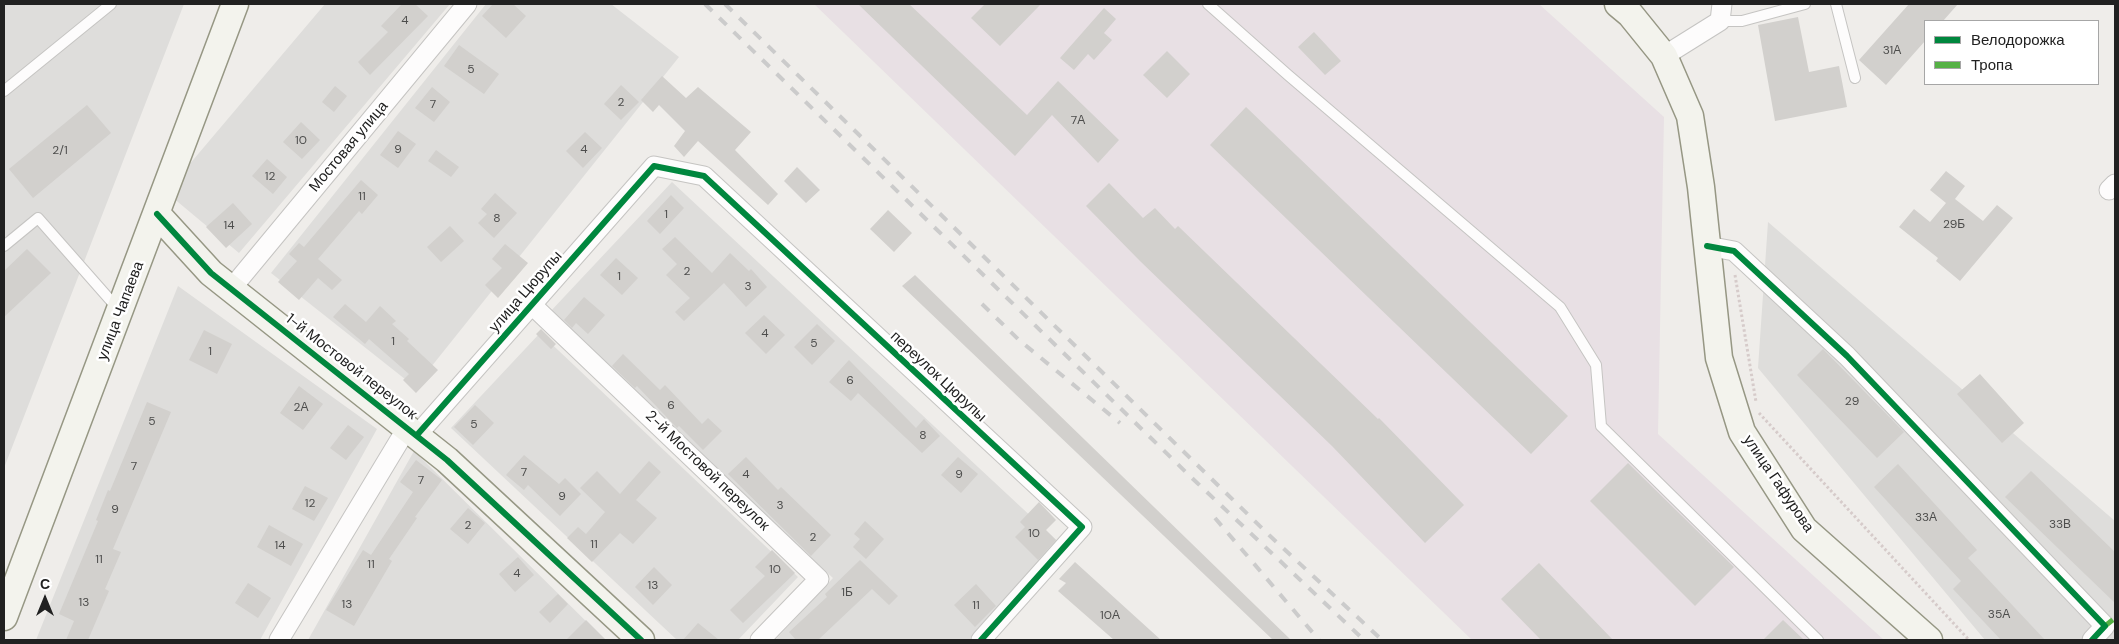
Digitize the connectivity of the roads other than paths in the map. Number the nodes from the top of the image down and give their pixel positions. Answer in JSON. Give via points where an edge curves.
{"nodes":[{"id":1,"x":111,"y":4,"type":"edge"},
{"id":2,"x":235,"y":4,"type":"edge"},
{"id":3,"x":467,"y":4,"type":"edge"},
{"id":4,"x":1208,"y":4,"type":"edge"},
{"id":5,"x":1618,"y":4,"type":"edge"},
{"id":6,"x":1805,"y":4,"type":"edge"},
{"id":7,"x":1836,"y":4,"type":"edge"},
{"id":8,"x":1721,"y":12,"type":"edge"},
{"id":9,"x":1664,"y":56,"type":"junction"},
{"id":10,"x":1855,"y":78,"type":"dead end"},
{"id":11,"x":4,"y":91,"type":"edge"},
{"id":12,"x":654,"y":166,"type":"joint"},
{"id":13,"x":157,"y":214,"type":"junction"},
{"id":14,"x":4,"y":246,"type":"edge"},
{"id":15,"x":1719,"y":248,"type":"junction"},
{"id":16,"x":231,"y":289,"type":"junction"},
{"id":17,"x":532,"y":305,"type":"junction"},
{"id":18,"x":120,"y":312,"type":"junction"},
{"id":19,"x":412,"y":432,"type":"junction"},
{"id":20,"x":4,"y":617,"type":"edge"},
{"id":21,"x":2110,"y":622,"type":"edge"},
{"id":22,"x":280,"y":640,"type":"edge"},
{"id":23,"x":641,"y":640,"type":"edge"},
{"id":24,"x":760,"y":640,"type":"edge"},
{"id":25,"x":981,"y":640,"type":"edge"},
{"id":26,"x":1818,"y":640,"type":"edge"},
{"id":27,"x":1929,"y":640,"type":"edge"},
{"id":28,"x":2092,"y":640,"type":"edge"}],
"edges":[{"from":1,"to":11,"type":"lane"},
{"from":2,"to":13,"type":"main road","name":"улица Чапаева"},
{"from":3,"to":16,"type":"street","name":"Мостовая улица"},
{"from":4,"to":26,"type":"lane","via":[[1560,307],[1596,365],[1601,426]]},
{"from":5,"to":9,"type":"main road","name":"улица Гафурова"},
{"from":6,"to":8,"type":"lane","via":[[1742,21]]},
{"from":7,"to":10,"type":"lane"},
{"from":8,"to":9,"type":"street"},
{"from":9,"to":15,"type":"main road","name":"улица Гафурова","via":[[1690,116],[1701,187]]},
{"from":12,"to":17,"type":"street","name":"улица Цюрупы"},
{"from":12,"to":25,"type":"street","name":"переулок Цюрупы","via":[[704,176],[1082,527]]},
{"from":13,"to":16,"type":"main road","name":"1-й Мостовой переулок","via":[[211,273]]},
{"from":13,"to":18,"type":"main road","name":"улица Чапаева"},
{"from":14,"to":18,"type":"lane","via":[[38,218]]},
{"from":15,"to":21,"type":"street","via":[[1847,356]]},
{"from":15,"to":27,"type":"main road","name":"улица Гафурова","via":[[1719,358],[1742,432],[1804,529]]},
{"from":16,"to":19,"type":"main road","name":"1-й Мостовой переулок"},
{"from":17,"to":19,"type":"street","name":"улица Цюрупы"},
{"from":17,"to":24,"type":"street","name":"2-й Мостовой переулок","via":[[819,579]]},
{"from":18,"to":20,"type":"main road","name":"улица Чапаева"},
{"from":19,"to":22,"type":"street","name":"улица Цюрупы"},
{"from":19,"to":23,"type":"main road","name":"1-й Мостовой переулок"},
{"from":21,"to":28,"type":"street"}]}
